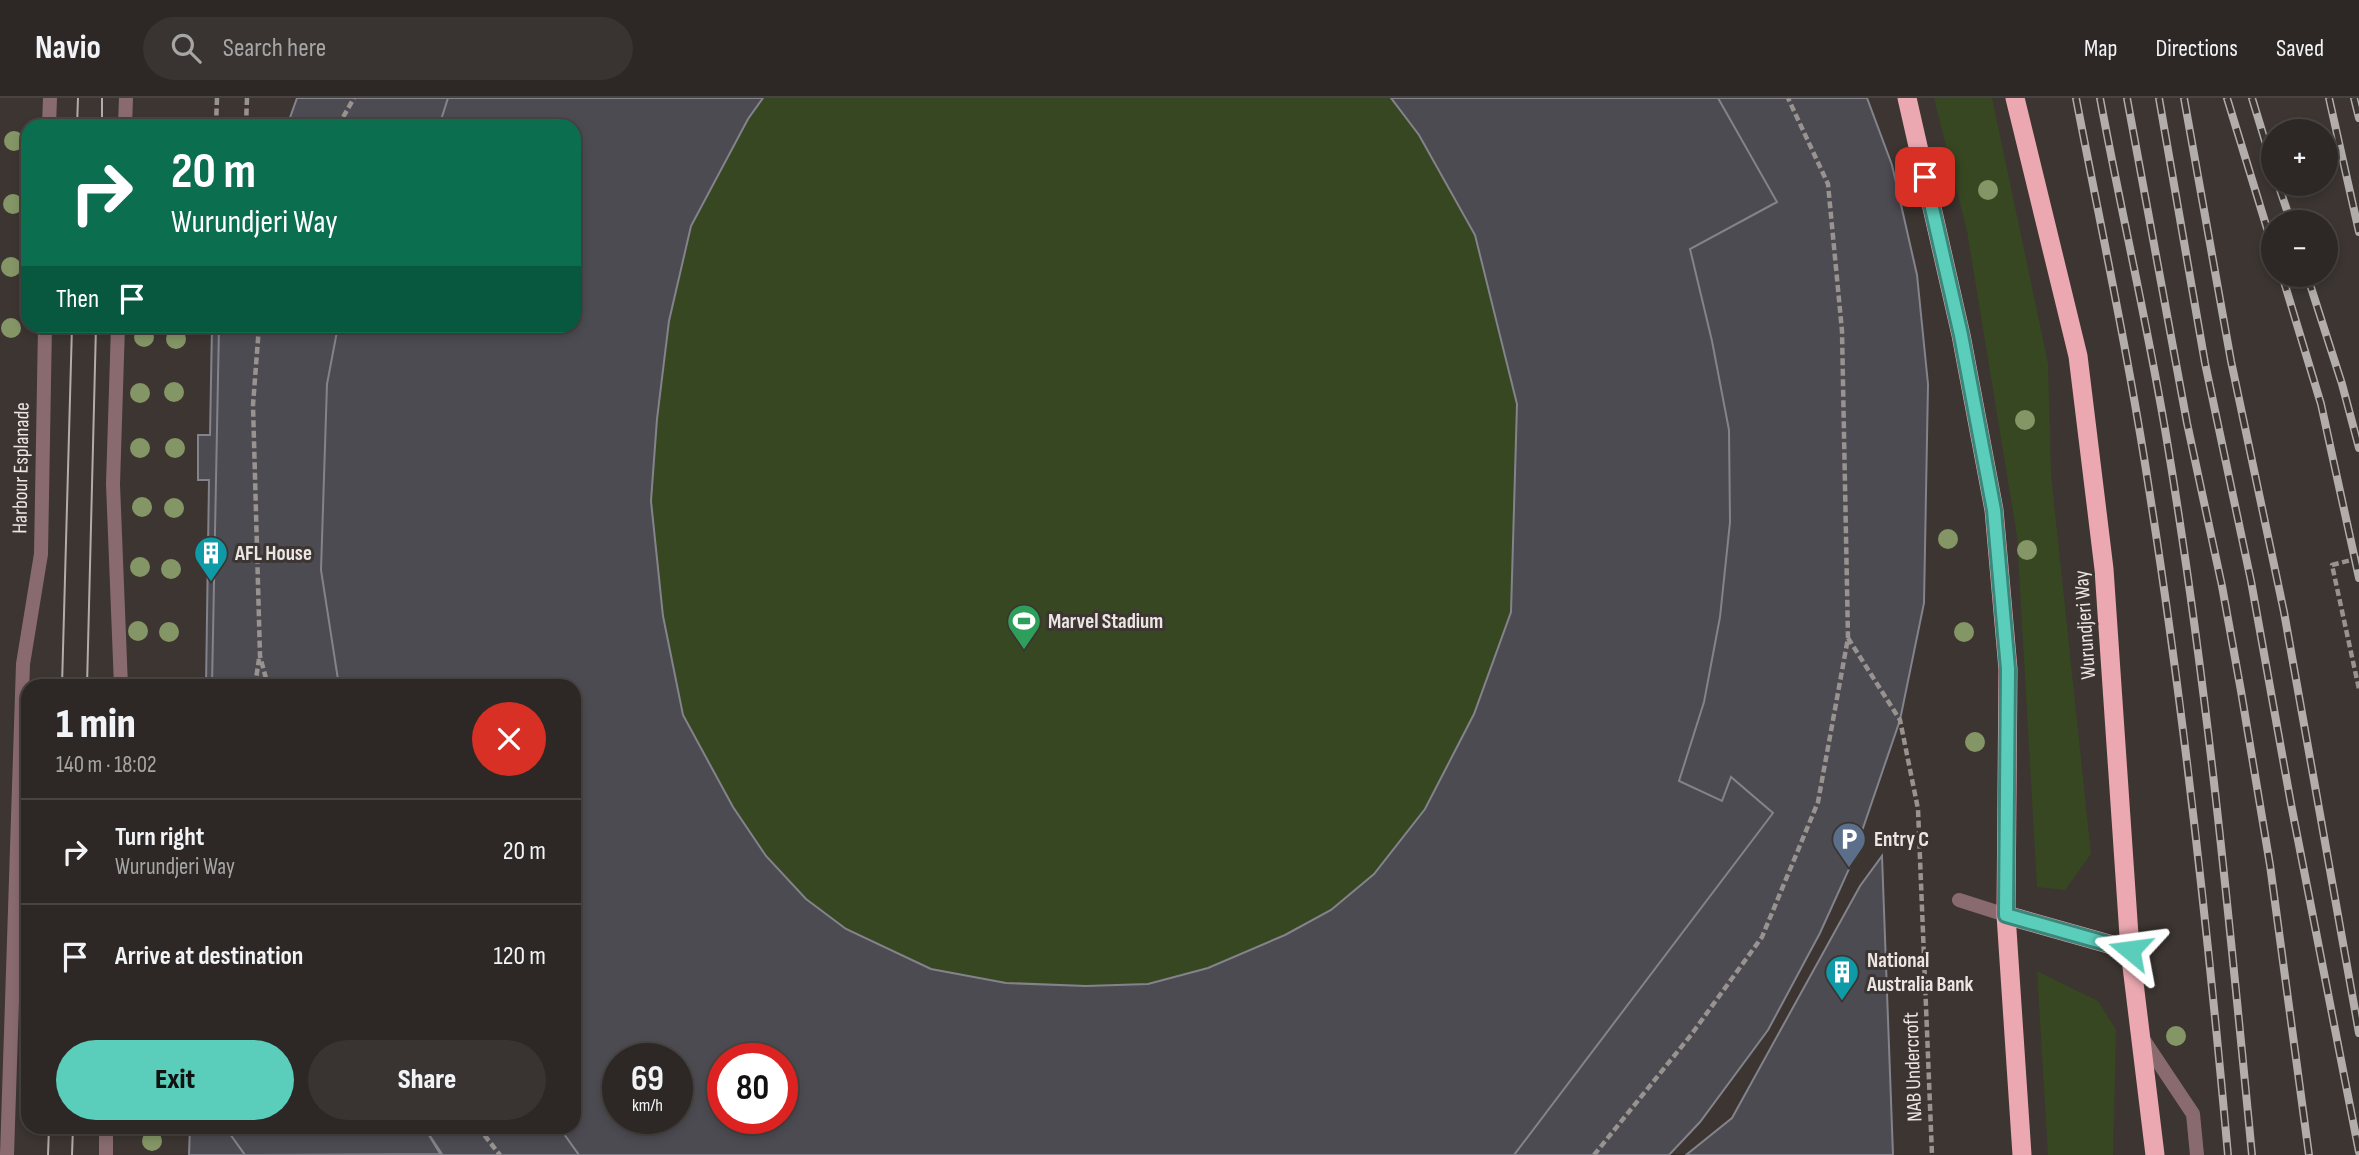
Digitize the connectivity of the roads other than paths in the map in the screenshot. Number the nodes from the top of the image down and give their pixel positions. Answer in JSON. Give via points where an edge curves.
{"nodes":[{"id":1,"x":50,"y":98,"type":"edge"},
{"id":2,"x":126,"y":98,"type":"edge"},
{"id":3,"x":1907,"y":98,"type":"edge"},
{"id":4,"x":2015,"y":98,"type":"edge"},
{"id":5,"x":49,"y":119,"type":"edge"},
{"id":6,"x":125,"y":119,"type":"edge"},
{"id":7,"x":45,"y":333,"type":"edge"},
{"id":8,"x":118,"y":333,"type":"edge"},
{"id":9,"x":23,"y":679,"type":"edge"},
{"id":10,"x":121,"y":679,"type":"edge"},
{"id":11,"x":21,"y":725,"type":"edge"},
{"id":12,"x":1959,"y":900,"type":"dead end"},
{"id":13,"x":2006,"y":915,"type":"junction"},
{"id":14,"x":2130,"y":950,"type":"junction"},
{"id":15,"x":2140,"y":1035,"type":"junction"},
{"id":16,"x":106,"y":1134,"type":"edge"},
{"id":17,"x":7,"y":1155,"type":"edge"},
{"id":18,"x":106,"y":1155,"type":"edge"},
{"id":19,"x":2022,"y":1155,"type":"edge"},
{"id":20,"x":2155,"y":1155,"type":"edge"},
{"id":21,"x":2197,"y":1155,"type":"edge"}],
"edges":[{"from":1,"to":5,"type":"street"},
{"from":2,"to":6,"type":"street"},
{"from":3,"to":13,"type":"highway","via":[[1961,335],[1994,510],[2008,669]]},
{"from":4,"to":14,"type":"highway","name":"Wurundjeri Way","via":[[2078,356],[2104,569]]},
{"from":7,"to":9,"type":"street","name":"Harbour Esplanade","via":[[41,554]]},
{"from":8,"to":10,"type":"street","via":[[113,484]]},
{"from":11,"to":17,"type":"street","name":"Harbour Esplanade"},
{"from":12,"to":13,"type":"street"},
{"from":13,"to":14,"type":"highway"},
{"from":13,"to":19,"type":"highway"},
{"from":14,"to":15,"type":"highway","name":"Wurundjeri Way"},
{"from":15,"to":20,"type":"highway","name":"Wurundjeri Way"},
{"from":15,"to":21,"type":"street","via":[[2193,1114]]},
{"from":16,"to":18,"type":"street"}]}
